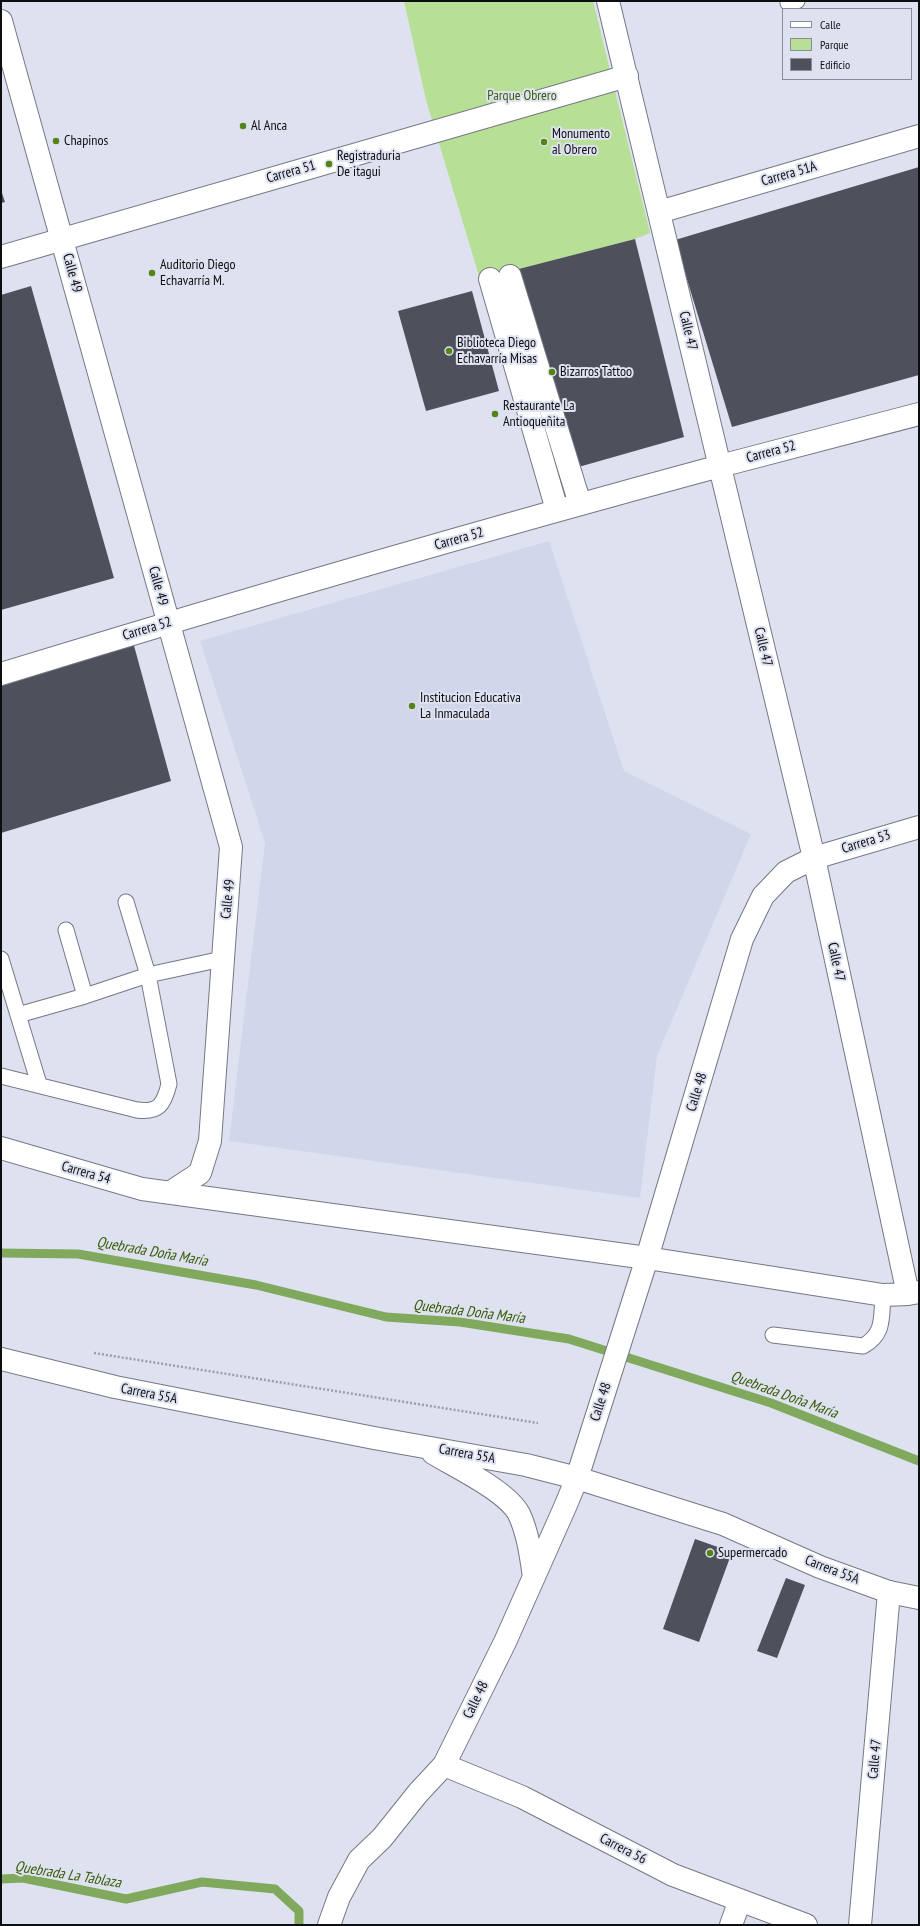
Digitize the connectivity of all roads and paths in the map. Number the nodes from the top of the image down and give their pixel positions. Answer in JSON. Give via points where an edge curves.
{"nodes":[{"id":1,"x":608,"y":1,"type":"edge"},
{"id":2,"x":788,"y":1,"type":"edge"},
{"id":3,"x":797,"y":1,"type":"edge"},
{"id":4,"x":1,"y":21,"type":"edge"},
{"id":5,"x":627,"y":76,"type":"junction"},
{"id":6,"x":919,"y":136,"type":"edge"},
{"id":7,"x":659,"y":212,"type":"junction"},
{"id":8,"x":63,"y":239,"type":"junction"},
{"id":9,"x":1,"y":257,"type":"edge"},
{"id":10,"x":919,"y":414,"type":"edge"},
{"id":11,"x":720,"y":466,"type":"junction"},
{"id":12,"x":580,"y":504,"type":"junction"},
{"id":13,"x":557,"y":510,"type":"junction"},
{"id":14,"x":168,"y":622,"type":"junction"},
{"id":15,"x":1,"y":674,"type":"edge"},
{"id":16,"x":919,"y":827,"type":"edge"},
{"id":17,"x":814,"y":858,"type":"junction"},
{"id":18,"x":126,"y":902,"type":"dead end"},
{"id":19,"x":66,"y":930,"type":"dead end"},
{"id":20,"x":1,"y":959,"type":"edge"},
{"id":21,"x":222,"y":959,"type":"junction"},
{"id":22,"x":148,"y":975,"type":"junction"},
{"id":23,"x":85,"y":996,"type":"junction"},
{"id":24,"x":18,"y":1015,"type":"junction"},
{"id":25,"x":1,"y":1076,"type":"edge"},
{"id":26,"x":39,"y":1084,"type":"junction"},
{"id":27,"x":1,"y":1148,"type":"edge"},
{"id":28,"x":172,"y":1192,"type":"junction"},
{"id":29,"x":647,"y":1258,"type":"junction"},
{"id":30,"x":914,"y":1293,"type":"edge"},
{"id":31,"x":883,"y":1295,"type":"junction"},
{"id":32,"x":772,"y":1335,"type":"dead end"},
{"id":33,"x":93,"y":1352,"type":"dead end"},
{"id":34,"x":1,"y":1359,"type":"edge"},
{"id":35,"x":538,"y":1423,"type":"dead end"},
{"id":36,"x":421,"y":1446,"type":"junction"},
{"id":37,"x":577,"y":1478,"type":"junction"},
{"id":38,"x":534,"y":1577,"type":"junction"},
{"id":39,"x":889,"y":1592,"type":"junction"},
{"id":40,"x":919,"y":1598,"type":"edge"},
{"id":41,"x":444,"y":1765,"type":"junction"},
{"id":42,"x":740,"y":1900,"type":"junction"},
{"id":43,"x":329,"y":1925,"type":"edge"},
{"id":44,"x":731,"y":1925,"type":"edge"},
{"id":45,"x":806,"y":1925,"type":"edge"},
{"id":46,"x":860,"y":1925,"type":"edge"}],
"edges":[{"from":1,"to":5,"type":"street","name":"Calle 47"},
{"from":2,"to":3,"type":"lane"},
{"from":4,"to":8,"type":"street","name":"Calle 49"},
{"from":5,"to":7,"type":"street","name":"Calle 47"},
{"from":5,"to":8,"type":"street","name":"Carrera 51"},
{"from":6,"to":7,"type":"street","name":"Carrera 51A"},
{"from":7,"to":11,"type":"street","name":"Calle 47"},
{"from":8,"to":9,"type":"street","name":"Carrera 51"},
{"from":8,"to":14,"type":"street","name":"Calle 49"},
{"from":10,"to":11,"type":"street","name":"Carrera 52"},
{"from":11,"to":12,"type":"street","name":"Carrera 52"},
{"from":11,"to":17,"type":"street","name":"Calle 47"},
{"from":12,"to":13,"type":"street","name":"Carrera 52"},
{"from":12,"to":13,"type":"street","via":[[500,278]]},
{"from":13,"to":14,"type":"street","name":"Carrera 52"},
{"from":14,"to":15,"type":"street","name":"Carrera 52"},
{"from":14,"to":21,"type":"street","name":"Calle 49","via":[[231,847]]},
{"from":16,"to":17,"type":"street","name":"Carrera 53"},
{"from":17,"to":29,"type":"street","name":"Calle 48","via":[[786,872],[763,896],[742,939]]},
{"from":17,"to":30,"type":"street","name":"Calle 47"},
{"from":18,"to":22,"type":"lane"},
{"from":19,"to":23,"type":"lane"},
{"from":20,"to":24,"type":"lane"},
{"from":21,"to":22,"type":"lane"},
{"from":21,"to":28,"type":"street","name":"Calle 49","via":[[210,1141],[200,1173]]},
{"from":22,"to":23,"type":"lane"},
{"from":22,"to":26,"type":"lane","via":[[169,1084],[166,1096],[159,1107],[148,1111],[136,1110]]},
{"from":23,"to":24,"type":"lane"},
{"from":24,"to":26,"type":"lane"},
{"from":25,"to":26,"type":"lane"},
{"from":27,"to":28,"type":"street","name":"Carrera 54","via":[[142,1189]]},
{"from":28,"to":29,"type":"street","name":"Carrera 54"},
{"from":29,"to":31,"type":"street","name":"Carrera 54"},
{"from":29,"to":37,"type":"street","name":"Calle 48"},
{"from":30,"to":31,"type":"street","name":"Carrera 54"},
{"from":31,"to":32,"type":"lane","via":[[879,1332],[872,1342],[863,1346]]},
{"from":33,"to":35,"type":"path"},
{"from":34,"to":36,"type":"street","name":"Carrera 55A","via":[[115,1387]]},
{"from":36,"to":37,"type":"street","name":"Carrera 55A","via":[[526,1465]]},
{"from":36,"to":38,"type":"street","via":[[497,1490],[518,1513],[529,1545]]},
{"from":37,"to":38,"type":"street","name":"Calle 48"},
{"from":37,"to":39,"type":"street","name":"Carrera 55A","via":[[723,1524],[820,1567]]},
{"from":38,"to":41,"type":"street","name":"Calle 48"},
{"from":39,"to":40,"type":"street","name":"Carrera 55A"},
{"from":39,"to":46,"type":"street","name":"Calle 47"},
{"from":41,"to":42,"type":"street","name":"Carrera 56","via":[[522,1797],[673,1874]]},
{"from":41,"to":43,"type":"street","name":"Calle 48","via":[[382,1838],[359,1860],[339,1897]]},
{"from":42,"to":44,"type":"street"},
{"from":42,"to":45,"type":"street","name":"Carrera 56"}]}
